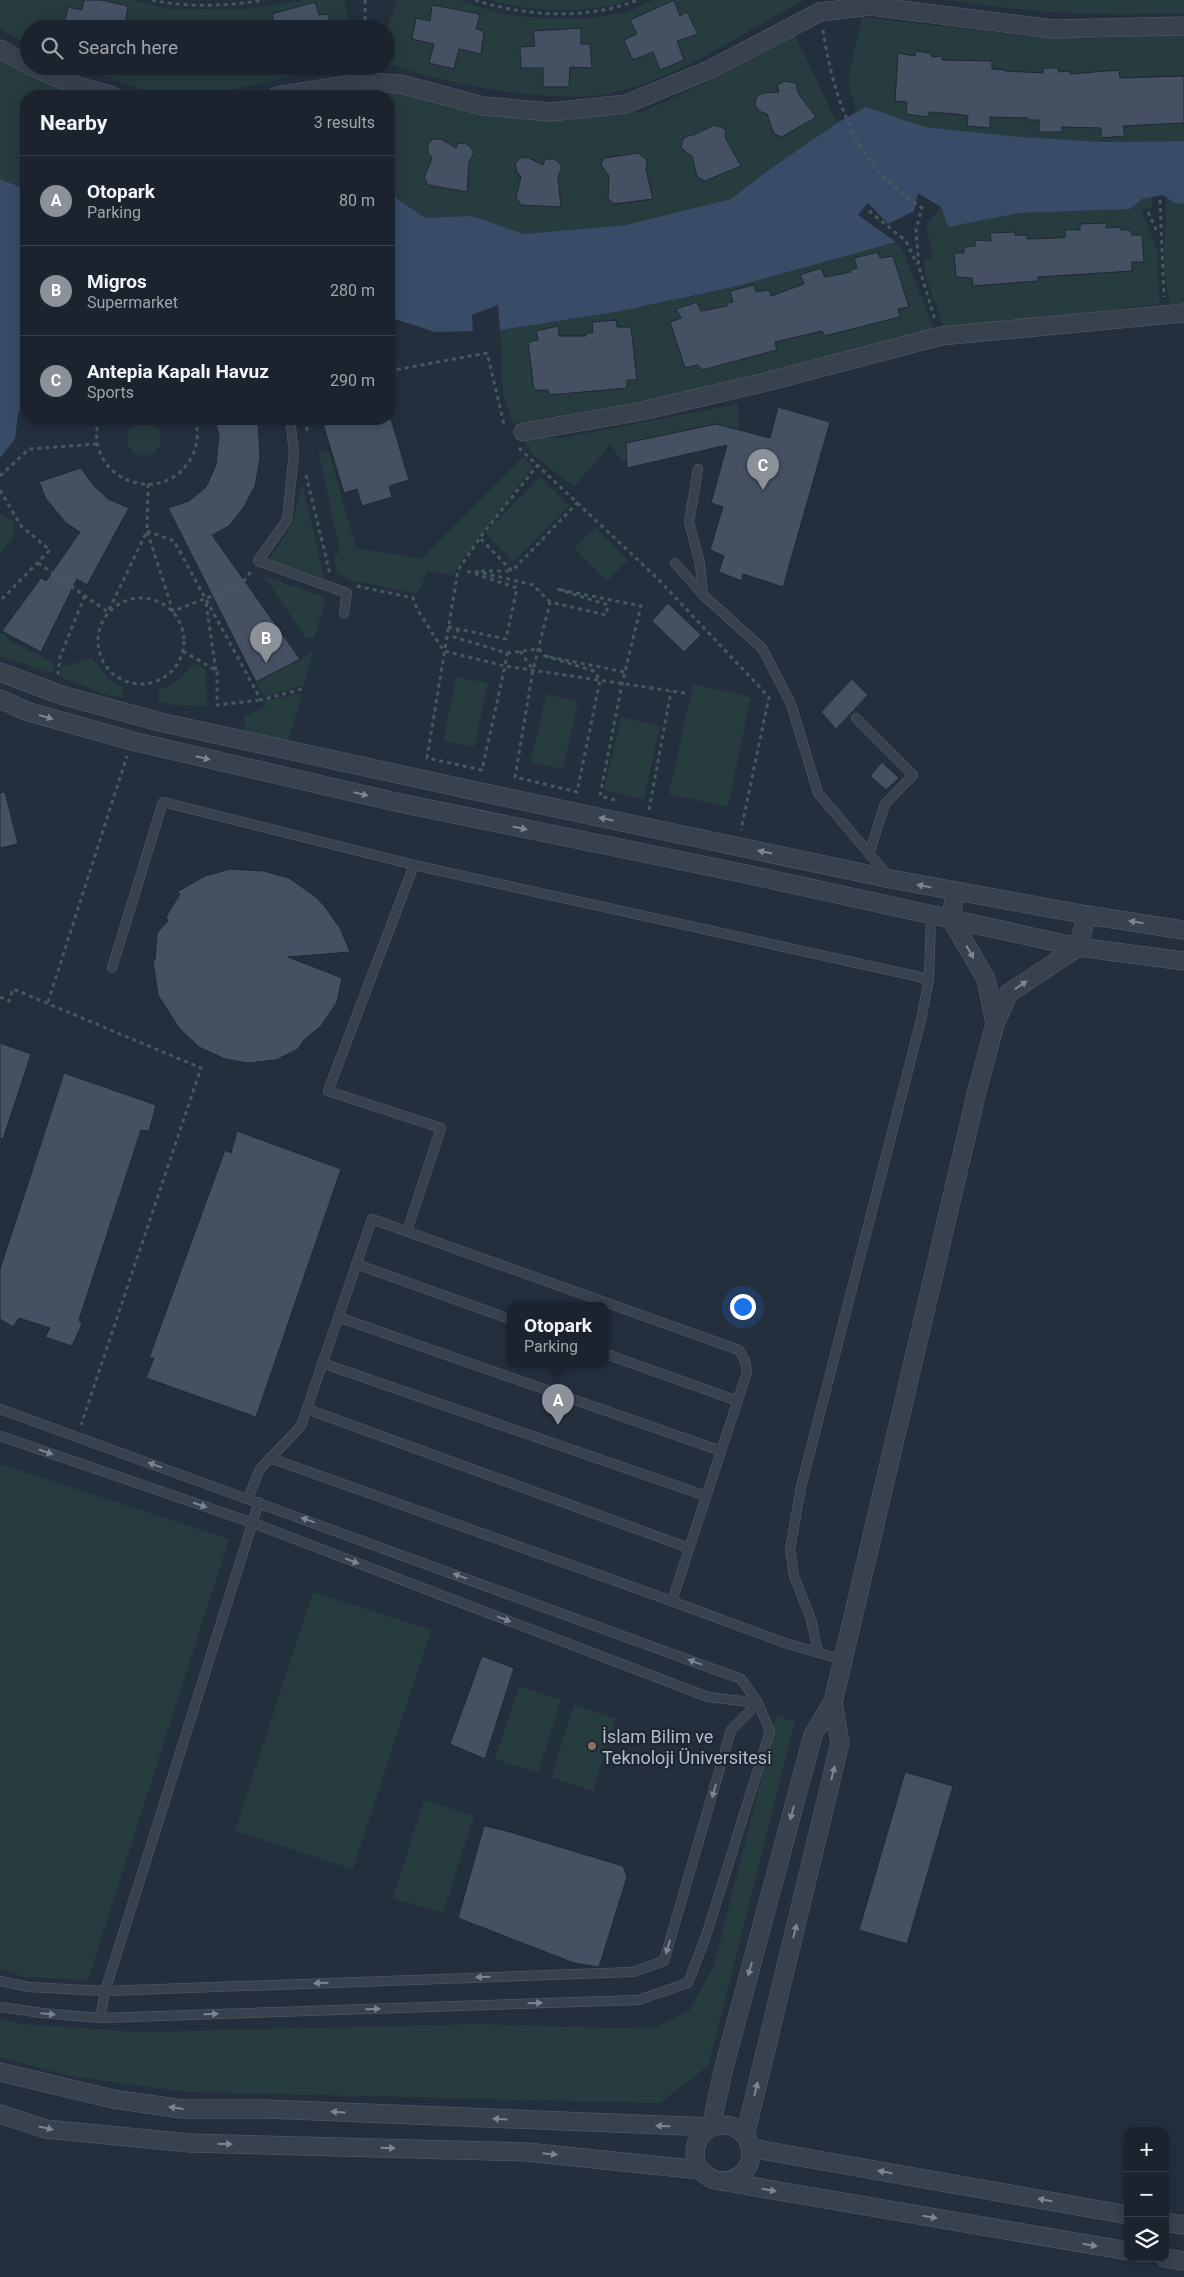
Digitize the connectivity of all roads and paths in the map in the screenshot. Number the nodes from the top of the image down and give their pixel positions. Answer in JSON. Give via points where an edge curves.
{"nodes":[{"id":1,"x":152,"y":0,"type":"edge"},
{"id":2,"x":264,"y":0,"type":"edge"},
{"id":3,"x":365,"y":0,"type":"edge"},
{"id":4,"x":475,"y":0,"type":"edge"},
{"id":5,"x":638,"y":0,"type":"edge"},
{"id":6,"x":820,"y":12,"type":"junction"},
{"id":7,"x":365,"y":20,"type":"edge"},
{"id":8,"x":1184,"y":26,"type":"edge"},
{"id":9,"x":0,"y":49,"type":"edge"},
{"id":10,"x":20,"y":60,"type":"edge"},
{"id":11,"x":51,"y":75,"type":"edge"},
{"id":12,"x":91,"y":90,"type":"edge"},
{"id":13,"x":315,"y":90,"type":"edge"},
{"id":14,"x":1160,"y":200,"type":"dead end"},
{"id":15,"x":869,"y":211,"type":"dead end"},
{"id":16,"x":1148,"y":212,"type":"dead end"},
{"id":17,"x":1160,"y":237,"type":"junction"},
{"id":18,"x":919,"y":267,"type":"junction"},
{"id":19,"x":1184,"y":313,"type":"edge"},
{"id":20,"x":1165,"y":315,"type":"junction"},
{"id":21,"x":941,"y":336,"type":"junction"},
{"id":22,"x":395,"y":370,"type":"edge"},
{"id":23,"x":504,"y":424,"type":"junction"},
{"id":24,"x":97,"y":425,"type":"edge"},
{"id":25,"x":197,"y":425,"type":"edge"},
{"id":26,"x":291,"y":425,"type":"edge"},
{"id":27,"x":307,"y":425,"type":"edge"},
{"id":28,"x":307,"y":436,"type":"dead end"},
{"id":29,"x":516,"y":436,"type":"junction"},
{"id":30,"x":97,"y":444,"type":"junction"},
{"id":31,"x":537,"y":466,"type":"junction"},
{"id":32,"x":307,"y":468,"type":"dead end"},
{"id":33,"x":698,"y":469,"type":"dead end"},
{"id":34,"x":0,"y":476,"type":"edge"},
{"id":35,"x":148,"y":484,"type":"junction"},
{"id":36,"x":0,"y":490,"type":"edge"},
{"id":37,"x":578,"y":502,"type":"junction"},
{"id":38,"x":147,"y":531,"type":"junction"},
{"id":39,"x":481,"y":539,"type":"junction"},
{"id":40,"x":258,"y":562,"type":"junction"},
{"id":41,"x":38,"y":563,"type":"junction"},
{"id":42,"x":675,"y":563,"type":"dead end"},
{"id":43,"x":458,"y":570,"type":"junction"},
{"id":44,"x":467,"y":571,"type":"junction"},
{"id":45,"x":475,"y":571,"type":"junction"},
{"id":46,"x":512,"y":571,"type":"junction"},
{"id":47,"x":331,"y":580,"type":"dead end"},
{"id":48,"x":348,"y":584,"type":"dead end"},
{"id":49,"x":703,"y":595,"type":"junction"},
{"id":50,"x":85,"y":596,"type":"junction"},
{"id":51,"x":206,"y":600,"type":"junction"},
{"id":52,"x":0,"y":601,"type":"edge"},
{"id":53,"x":550,"y":602,"type":"junction"},
{"id":54,"x":173,"y":611,"type":"junction"},
{"id":55,"x":108,"y":612,"type":"junction"},
{"id":56,"x":344,"y":613,"type":"dead end"},
{"id":57,"x":448,"y":627,"type":"junction"},
{"id":58,"x":459,"y":629,"type":"junction"},
{"id":59,"x":539,"y":649,"type":"junction"},
{"id":60,"x":184,"y":651,"type":"junction"},
{"id":61,"x":444,"y":651,"type":"junction"},
{"id":62,"x":520,"y":651,"type":"junction"},
{"id":63,"x":507,"y":653,"type":"junction"},
{"id":64,"x":545,"y":656,"type":"junction"},
{"id":65,"x":60,"y":657,"type":"dead end"},
{"id":66,"x":505,"y":666,"type":"junction"},
{"id":67,"x":533,"y":670,"type":"junction"},
{"id":68,"x":216,"y":671,"type":"junction"},
{"id":69,"x":0,"y":672,"type":"edge"},
{"id":70,"x":625,"y":672,"type":"junction"},
{"id":71,"x":600,"y":680,"type":"junction"},
{"id":72,"x":622,"y":684,"type":"junction"},
{"id":73,"x":302,"y":689,"type":"dead end"},
{"id":74,"x":671,"y":691,"type":"junction"},
{"id":75,"x":685,"y":693,"type":"dead end"},
{"id":76,"x":0,"y":700,"type":"edge"},
{"id":77,"x":261,"y":700,"type":"junction"},
{"id":78,"x":856,"y":718,"type":"dead end"},
{"id":79,"x":132,"y":742,"type":"junction"},
{"id":80,"x":617,"y":801,"type":"dead end"},
{"id":81,"x":642,"y":808,"type":"dead end"},
{"id":82,"x":738,"y":847,"type":"junction"},
{"id":83,"x":869,"y":854,"type":"junction"},
{"id":84,"x":414,"y":865,"type":"junction"},
{"id":85,"x":891,"y":879,"type":"junction"},
{"id":86,"x":955,"y":892,"type":"junction"},
{"id":87,"x":931,"y":915,"type":"junction"},
{"id":88,"x":1087,"y":915,"type":"junction"},
{"id":89,"x":951,"y":919,"type":"junction"},
{"id":90,"x":1184,"y":930,"type":"edge"},
{"id":91,"x":1078,"y":947,"type":"junction"},
{"id":92,"x":1184,"y":961,"type":"edge"},
{"id":93,"x":112,"y":968,"type":"dead end"},
{"id":94,"x":929,"y":979,"type":"junction"},
{"id":95,"x":0,"y":998,"type":"edge"},
{"id":96,"x":48,"y":1002,"type":"junction"},
{"id":97,"x":995,"y":1024,"type":"junction"},
{"id":98,"x":406,"y":1231,"type":"junction"},
{"id":99,"x":356,"y":1264,"type":"junction"},
{"id":100,"x":605,"y":1302,"type":"edge"},
{"id":101,"x":609,"y":1304,"type":"edge"},
{"id":102,"x":338,"y":1317,"type":"junction"},
{"id":103,"x":507,"y":1318,"type":"edge"},
{"id":104,"x":609,"y":1355,"type":"edge"},
{"id":105,"x":322,"y":1363,"type":"junction"},
{"id":106,"x":738,"y":1401,"type":"junction"},
{"id":107,"x":0,"y":1409,"type":"edge"},
{"id":108,"x":307,"y":1409,"type":"junction"},
{"id":109,"x":0,"y":1436,"type":"edge"},
{"id":110,"x":77,"y":1437,"type":"junction"},
{"id":111,"x":721,"y":1451,"type":"junction"},
{"id":112,"x":270,"y":1458,"type":"junction"},
{"id":113,"x":706,"y":1496,"type":"junction"},
{"id":114,"x":248,"y":1498,"type":"junction"},
{"id":115,"x":259,"y":1502,"type":"junction"},
{"id":116,"x":253,"y":1523,"type":"junction"},
{"id":117,"x":689,"y":1548,"type":"junction"},
{"id":118,"x":672,"y":1601,"type":"junction"},
{"id":119,"x":818,"y":1653,"type":"junction"},
{"id":120,"x":843,"y":1660,"type":"junction"},
{"id":121,"x":833,"y":1702,"type":"junction"},
{"id":122,"x":758,"y":1704,"type":"junction"},
{"id":123,"x":0,"y":1981,"type":"edge"},
{"id":124,"x":105,"y":1991,"type":"junction"},
{"id":125,"x":0,"y":2007,"type":"edge"},
{"id":126,"x":100,"y":2018,"type":"junction"},
{"id":127,"x":0,"y":2072,"type":"edge"},
{"id":128,"x":0,"y":2114,"type":"edge"},
{"id":129,"x":712,"y":2127,"type":"junction"},
{"id":130,"x":748,"y":2142,"type":"junction"},
{"id":131,"x":700,"y":2170,"type":"junction"},
{"id":132,"x":722,"y":2181,"type":"junction"},
{"id":133,"x":1124,"y":2214,"type":"edge"},
{"id":134,"x":1169,"y":2223,"type":"edge"},
{"id":135,"x":1184,"y":2225,"type":"edge"},
{"id":136,"x":1124,"y":2251,"type":"edge"},
{"id":137,"x":1169,"y":2259,"type":"edge"},
{"id":138,"x":1184,"y":2261,"type":"edge"}],
"edges":[{"from":1,"to":2,"type":"path","via":[[174,5]]},
{"from":3,"to":7,"type":"path"},
{"from":4,"to":5,"type":"path","via":[[499,8],[550,14],[589,13]]},
{"from":6,"to":8,"type":"street","via":[[870,6],[1053,29]]},
{"from":6,"to":13,"type":"street","via":[[711,69],[626,104],[552,112],[483,106],[401,84],[365,82]]},
{"from":6,"to":18,"type":"path","via":[[828,61],[846,116],[876,168],[895,188],[922,208],[916,230]]},
{"from":9,"to":10,"type":"street"},
{"from":11,"to":12,"type":"street"},
{"from":14,"to":17,"type":"path"},
{"from":15,"to":18,"type":"path","via":[[906,241]]},
{"from":16,"to":17,"type":"path"},
{"from":17,"to":20,"type":"path"},
{"from":18,"to":21,"type":"path"},
{"from":19,"to":20,"type":"street"},
{"from":20,"to":21,"type":"street"},
{"from":21,"to":29,"type":"street","via":[[766,382]]},
{"from":22,"to":23,"type":"path","via":[[487,353]]},
{"from":23,"to":29,"type":"path"},
{"from":23,"to":29,"type":"path"},
{"from":24,"to":30,"type":"path"},
{"from":25,"to":35,"type":"path","via":[[198,438],[186,467],[174,478]]},
{"from":26,"to":40,"type":"lane","via":[[294,453],[287,520]]},
{"from":27,"to":28,"type":"path"},
{"from":29,"to":31,"type":"path","via":[[522,452]]},
{"from":30,"to":34,"type":"path","via":[[28,449]]},
{"from":30,"to":35,"type":"path","via":[[113,472],[127,481]]},
{"from":31,"to":37,"type":"path"},
{"from":31,"to":39,"type":"path"},
{"from":32,"to":47,"type":"path","via":[[306,476]]},
{"from":33,"to":49,"type":"lane","via":[[689,522],[700,564]]},
{"from":35,"to":38,"type":"path"},
{"from":36,"to":41,"type":"path","via":[[21,526],[50,550]]},
{"from":37,"to":46,"type":"path"},
{"from":37,"to":82,"type":"path","via":[[658,579],[768,697]]},
{"from":38,"to":51,"type":"path","via":[[174,541]]},
{"from":38,"to":54,"type":"path"},
{"from":38,"to":55,"type":"path"},
{"from":39,"to":43,"type":"path"},
{"from":39,"to":46,"type":"path"},
{"from":40,"to":51,"type":"path","via":[[241,585]]},
{"from":40,"to":56,"type":"lane","via":[[348,593]]},
{"from":41,"to":50,"type":"path"},
{"from":41,"to":52,"type":"path"},
{"from":42,"to":49,"type":"lane"},
{"from":43,"to":44,"type":"path"},
{"from":43,"to":57,"type":"path"},
{"from":44,"to":45,"type":"path"},
{"from":44,"to":58,"type":"path","via":[[517,588],[506,640]]},
{"from":45,"to":46,"type":"path"},
{"from":45,"to":53,"type":"path","via":[[533,585]]},
{"from":48,"to":61,"type":"path","via":[[413,598]]},
{"from":49,"to":83,"type":"lane","via":[[762,648],[790,704],[818,793]]},
{"from":50,"to":55,"type":"path"},
{"from":50,"to":65,"type":"path"},
{"from":51,"to":54,"type":"path"},
{"from":51,"to":68,"type":"path"},
{"from":51,"to":77,"type":"path"},
{"from":53,"to":59,"type":"path"},
{"from":53,"to":70,"type":"path","via":[[606,615],[608,605],[557,589],[641,606]]},
{"from":54,"to":55,"type":"path","via":[[162,602],[133,598]]},
{"from":54,"to":60,"type":"path","via":[[181,623]]},
{"from":55,"to":60,"type":"path","via":[[101,624],[99,653],[116,676],[142,684],[156,681],[174,669]]},
{"from":57,"to":58,"type":"path"},
{"from":57,"to":61,"type":"path"},
{"from":58,"to":63,"type":"path","via":[[454,637]]},
{"from":59,"to":62,"type":"path"},
{"from":59,"to":64,"type":"path"},
{"from":59,"to":67,"type":"path"},
{"from":60,"to":68,"type":"path"},
{"from":61,"to":66,"type":"path"},
{"from":61,"to":66,"type":"path","via":[[427,758],[482,770]]},
{"from":62,"to":63,"type":"path"},
{"from":62,"to":67,"type":"path"},
{"from":63,"to":66,"type":"path"},
{"from":64,"to":70,"type":"path"},
{"from":64,"to":71,"type":"path","via":[[594,671]]},
{"from":66,"to":67,"type":"path"},
{"from":67,"to":71,"type":"path"},
{"from":67,"to":71,"type":"path","via":[[515,777],[577,792]]},
{"from":68,"to":77,"type":"path","via":[[217,705]]},
{"from":82,"to":69,"type":"street","one_way":true,"via":[[160,722],[60,695]]},
{"from":70,"to":72,"type":"path"},
{"from":71,"to":72,"type":"path"},
{"from":72,"to":74,"type":"path"},
{"from":72,"to":80,"type":"path","via":[[600,796]]},
{"from":73,"to":77,"type":"path"},
{"from":74,"to":75,"type":"path"},
{"from":74,"to":81,"type":"path","via":[[650,810]]},
{"from":76,"to":79,"type":"street","one_way":true,"via":[[26,711]]},
{"from":78,"to":83,"type":"lane","via":[[914,775],[885,804]]},
{"from":79,"to":87,"type":"street","one_way":true,"via":[[400,803]]},
{"from":79,"to":96,"type":"path"},
{"from":85,"to":82,"type":"street","one_way":true},
{"from":83,"to":85,"type":"lane"},
{"from":84,"to":93,"type":"lane","via":[[163,802]]},
{"from":84,"to":94,"type":"lane"},
{"from":84,"to":98,"type":"lane","via":[[328,1091],[441,1128]]},
{"from":86,"to":85,"type":"street","one_way":true},
{"from":86,"to":88,"type":"street"},
{"from":86,"to":89,"type":"street"},
{"from":87,"to":89,"type":"street"},
{"from":87,"to":94,"type":"lane"},
{"from":90,"to":88,"type":"street","one_way":true},
{"from":88,"to":91,"type":"street"},
{"from":89,"to":91,"type":"street"},
{"from":89,"to":97,"type":"street","one_way":true,"via":[[986,979]]},
{"from":91,"to":92,"type":"street"},
{"from":97,"to":91,"type":"street","one_way":true,"via":[[1009,993]]},
{"from":94,"to":119,"type":"lane","via":[[922,1020],[801,1487],[790,1550],[794,1576],[811,1619]]},
{"from":95,"to":96,"type":"path","via":[[9,1001],[13,989]]},
{"from":96,"to":110,"type":"path","via":[[201,1068]]},
{"from":97,"to":120,"type":"street"},
{"from":98,"to":99,"type":"lane","via":[[372,1219]]},
{"from":98,"to":100,"type":"lane"},
{"from":99,"to":102,"type":"lane"},
{"from":99,"to":103,"type":"lane"},
{"from":101,"to":106,"type":"lane","via":[[739,1350],[747,1372]]},
{"from":102,"to":105,"type":"lane"},
{"from":102,"to":111,"type":"lane"},
{"from":104,"to":106,"type":"lane"},
{"from":105,"to":108,"type":"lane"},
{"from":105,"to":113,"type":"lane"},
{"from":106,"to":111,"type":"lane"},
{"from":107,"to":110,"type":"lane"},
{"from":108,"to":112,"type":"lane","via":[[301,1426]]},
{"from":108,"to":117,"type":"lane"},
{"from":109,"to":116,"type":"lane","one_way":true},
{"from":114,"to":110,"type":"lane","one_way":true},
{"from":111,"to":113,"type":"lane"},
{"from":112,"to":114,"type":"lane","via":[[260,1469]]},
{"from":112,"to":118,"type":"lane"},
{"from":113,"to":117,"type":"lane"},
{"from":114,"to":115,"type":"lane"},
{"from":115,"to":116,"type":"lane"},
{"from":122,"to":115,"type":"lane","one_way":true,"via":[[741,1678]]},
{"from":116,"to":122,"type":"lane","one_way":true,"via":[[708,1697]]},
{"from":116,"to":124,"type":"lane"},
{"from":117,"to":118,"type":"lane"},
{"from":118,"to":119,"type":"lane"},
{"from":119,"to":120,"type":"lane"},
{"from":120,"to":121,"type":"street"},
{"from":121,"to":129,"type":"street","one_way":true,"via":[[813,1735],[723,2071]]},
{"from":130,"to":121,"type":"street","one_way":true,"via":[[840,1743]]},
{"from":122,"to":124,"type":"lane","one_way":true,"via":[[731,1730],[664,1961],[633,1972]]},
{"from":126,"to":122,"type":"lane","one_way":true,"via":[[638,2000],[688,1983],[709,1927],[770,1731]]},
{"from":123,"to":124,"type":"lane","via":[[29,1987]]},
{"from":124,"to":126,"type":"lane"},
{"from":125,"to":126,"type":"lane","one_way":true},
{"from":129,"to":127,"type":"street","one_way":true,"via":[[266,2109],[182,2110]]},
{"from":128,"to":131,"type":"street","one_way":true,"via":[[46,2129],[190,2143],[527,2152]]},
{"from":129,"to":130,"type":"street","via":[[730,2126]]},
{"from":129,"to":131,"type":"street","via":[[695,2146]]},
{"from":130,"to":132,"type":"street","via":[[750,2157],[744,2172]]},
{"from":133,"to":130,"type":"street","one_way":true},
{"from":131,"to":132,"type":"street","via":[[706,2176]]},
{"from":132,"to":136,"type":"street","one_way":true},
{"from":134,"to":135,"type":"street"},
{"from":137,"to":138,"type":"street"}]}
